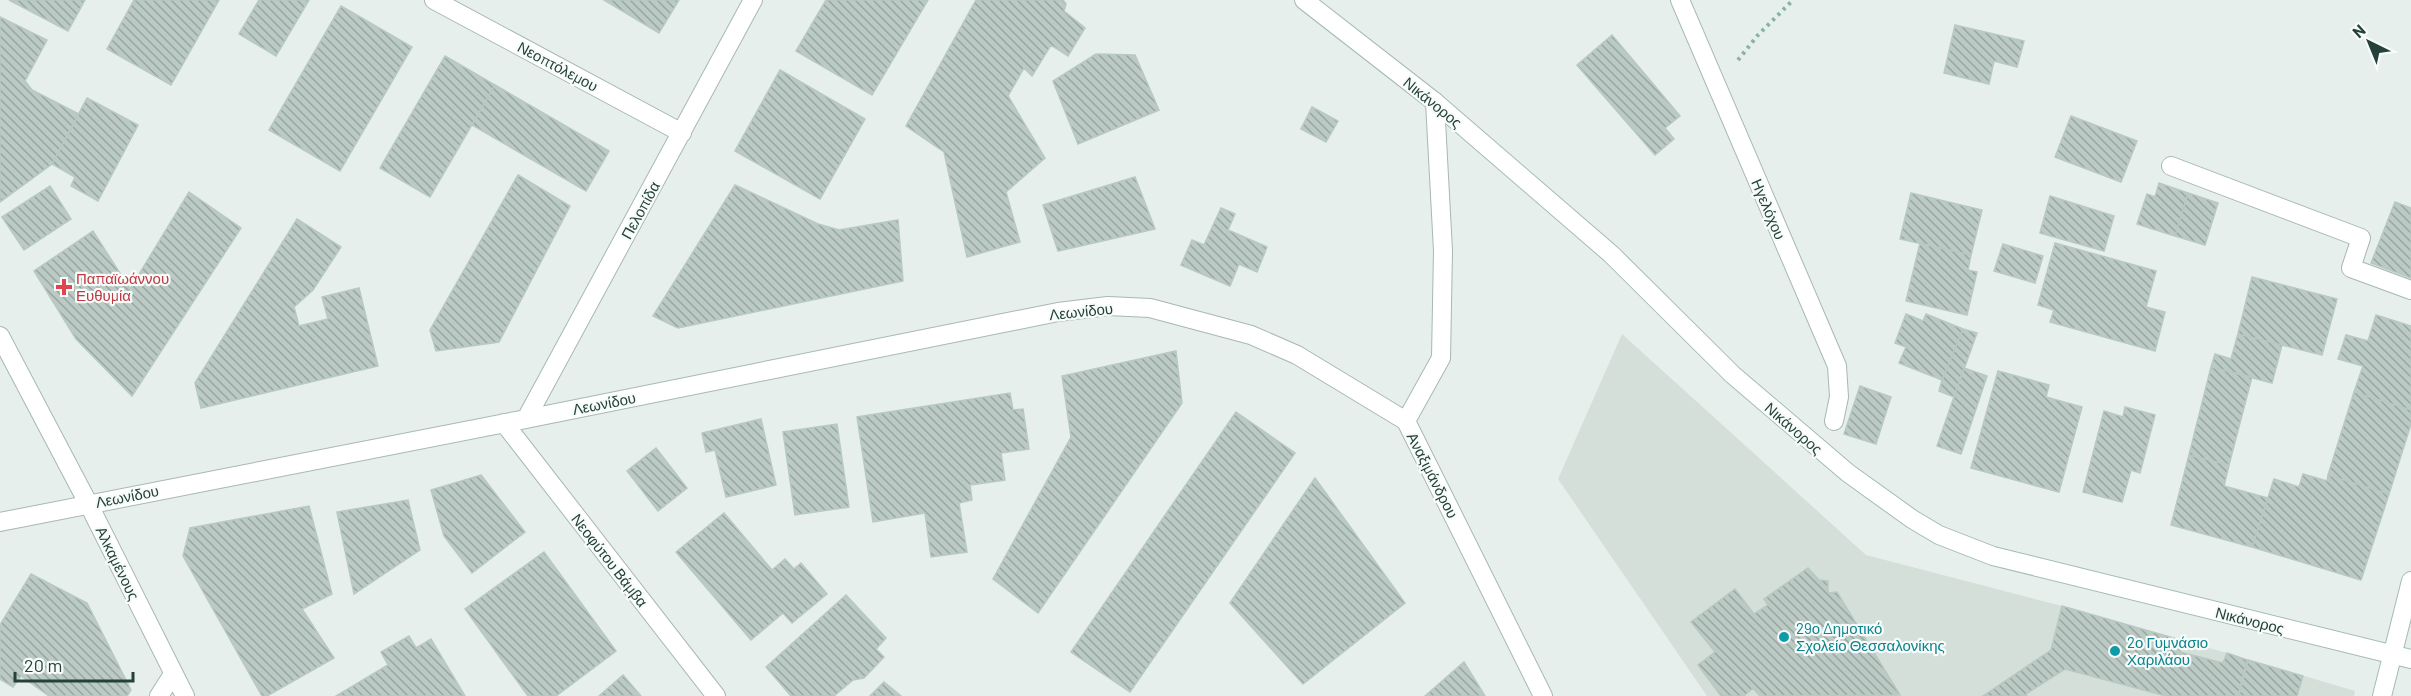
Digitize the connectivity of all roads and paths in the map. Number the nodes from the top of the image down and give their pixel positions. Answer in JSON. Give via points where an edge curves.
{"nodes":[{"id":1,"x":434,"y":0,"type":"edge"},
{"id":2,"x":753,"y":0,"type":"edge"},
{"id":3,"x":1304,"y":0,"type":"edge"},
{"id":4,"x":1680,"y":0,"type":"edge"},
{"id":5,"x":1793,"y":0,"type":"edge"},
{"id":6,"x":1717,"y":87,"type":"junction"},
{"id":7,"x":1435,"y":102,"type":"junction"},
{"id":8,"x":682,"y":133,"type":"junction"},
{"id":9,"x":2171,"y":166,"type":"dead end"},
{"id":10,"x":2411,"y":290,"type":"edge"},
{"id":11,"x":1208,"y":323,"type":"joint"},
{"id":12,"x":0,"y":336,"type":"edge"},
{"id":13,"x":526,"y":419,"type":"junction"},
{"id":14,"x":1406,"y":421,"type":"junction"},
{"id":15,"x":1834,"y":421,"type":"dead end"},
{"id":16,"x":504,"y":423,"type":"junction"},
{"id":17,"x":88,"y":503,"type":"junction"},
{"id":18,"x":0,"y":522,"type":"edge"},
{"id":19,"x":2411,"y":581,"type":"edge"},
{"id":20,"x":2402,"y":657,"type":"edge"},
{"id":21,"x":173,"y":674,"type":"junction"},
{"id":22,"x":159,"y":696,"type":"edge"},
{"id":23,"x":185,"y":696,"type":"edge"},
{"id":24,"x":716,"y":696,"type":"edge"},
{"id":25,"x":1543,"y":696,"type":"edge"},
{"id":26,"x":2382,"y":696,"type":"edge"}],
"edges":[{"from":1,"to":8,"type":"street","name":"Νεοπτόλεμου"},
{"from":2,"to":8,"type":"street","name":"Πελοπίδα"},
{"from":3,"to":7,"type":"street","name":"Νικάνορος"},
{"from":4,"to":6,"type":"street","name":"Ηγελόχου"},
{"from":5,"to":6,"type":"path","via":[[1758,35]]},
{"from":6,"to":15,"type":"street","name":"Ηγελόχου","via":[[1837,366],[1839,397]]},
{"from":7,"to":14,"type":"street","via":[[1443,251],[1441,358]]},
{"from":7,"to":20,"type":"street","name":"Νικάνορος","via":[[1611,254],[1733,375],[1790,425],[1855,479],[1926,528],[1993,555]]},
{"from":8,"to":13,"type":"street","name":"Πελοπίδα"},
{"from":9,"to":10,"type":"street","via":[[2361,238],[2351,268]]},
{"from":11,"to":13,"type":"street","name":"Λεωνίδου","via":[[1130,306],[1058,312]]},
{"from":11,"to":14,"type":"street","name":"Αναξιμάνδρου","via":[[1298,355]]},
{"from":12,"to":17,"type":"street","name":"Αλκαμένους"},
{"from":13,"to":16,"type":"street","name":"Λεωνίδου"},
{"from":14,"to":25,"type":"street","name":"Αναξιμάνδρου"},
{"from":16,"to":17,"type":"street","name":"Λεωνίδου"},
{"from":16,"to":24,"type":"street","name":"Νεοφύτου Βάμβα"},
{"from":17,"to":18,"type":"street","name":"Λεωνίδου"},
{"from":17,"to":21,"type":"street","name":"Αλκαμένους"},
{"from":19,"to":20,"type":"street"},
{"from":20,"to":26,"type":"street"},
{"from":21,"to":22,"type":"street"},
{"from":21,"to":23,"type":"street","name":"Αλκαμένους"}]}
